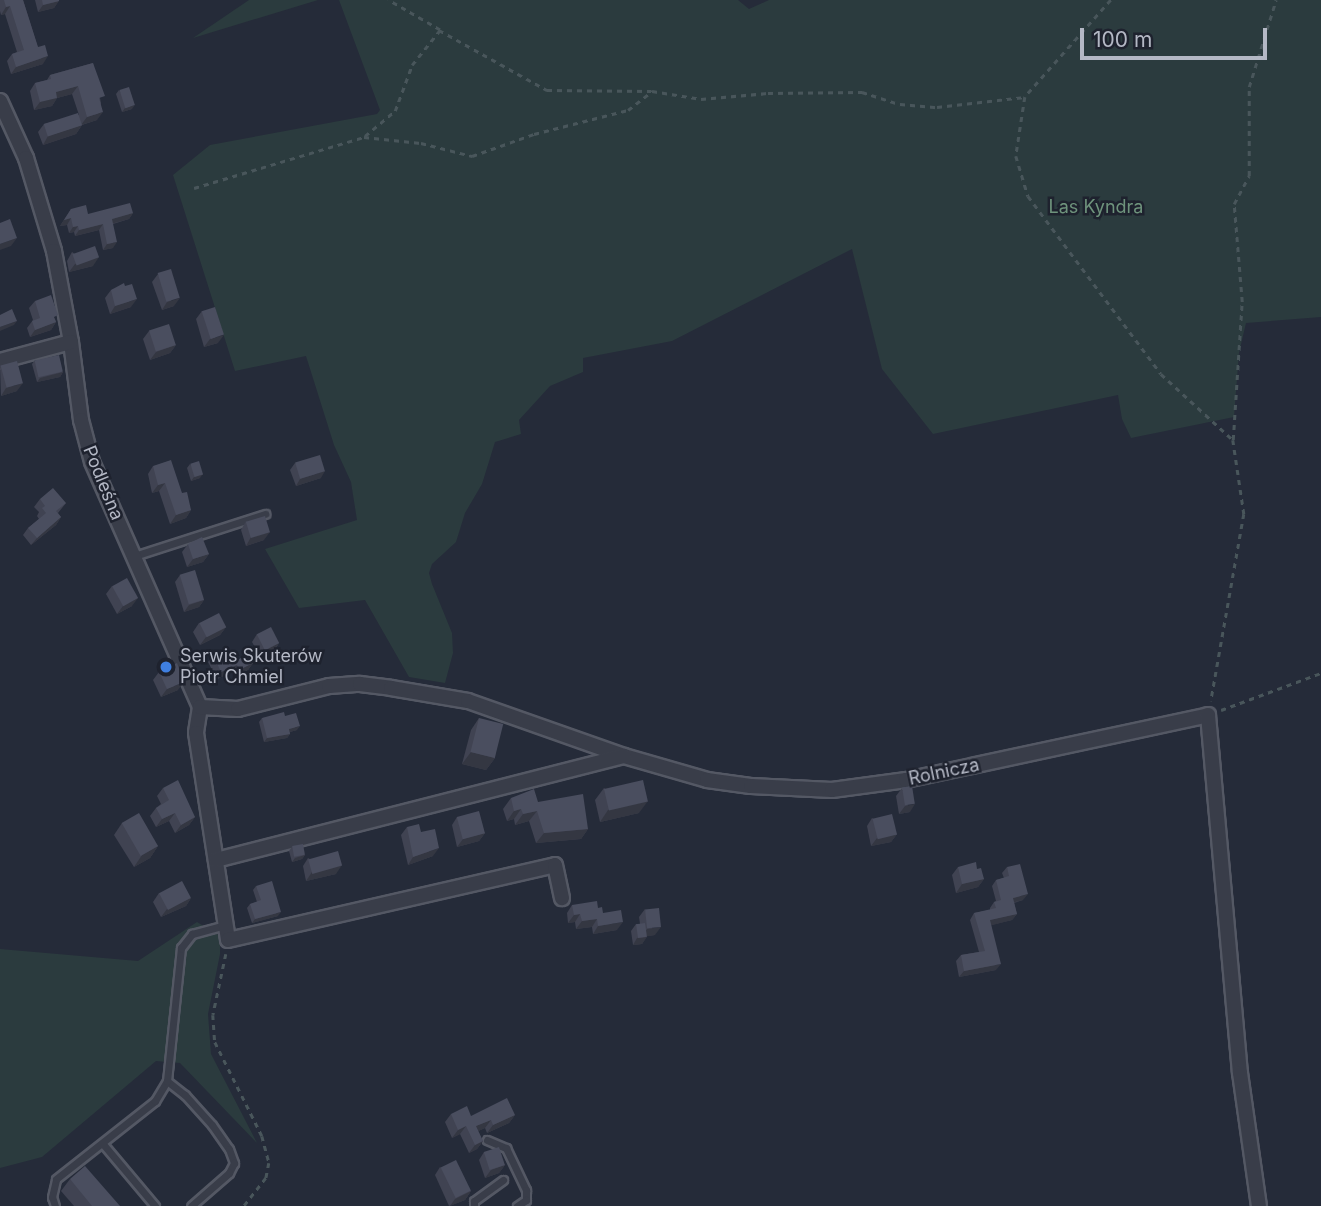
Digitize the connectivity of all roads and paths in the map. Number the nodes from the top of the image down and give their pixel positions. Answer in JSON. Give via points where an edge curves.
{"nodes":[{"id":1,"x":388,"y":0,"type":"edge"},
{"id":2,"x":1111,"y":0,"type":"edge"},
{"id":3,"x":1276,"y":0,"type":"edge"},
{"id":4,"x":439,"y":30,"type":"junction"},
{"id":5,"x":652,"y":91,"type":"junction"},
{"id":6,"x":1025,"y":97,"type":"junction"},
{"id":7,"x":0,"y":101,"type":"edge"},
{"id":8,"x":364,"y":137,"type":"junction"},
{"id":9,"x":194,"y":188,"type":"dead end"},
{"id":10,"x":71,"y":342,"type":"junction"},
{"id":11,"x":0,"y":361,"type":"edge"},
{"id":12,"x":1233,"y":440,"type":"junction"},
{"id":13,"x":265,"y":514,"type":"edge"},
{"id":14,"x":134,"y":557,"type":"junction"},
{"id":15,"x":1321,"y":673,"type":"edge"},
{"id":16,"x":200,"y":707,"type":"junction"},
{"id":17,"x":1208,"y":715,"type":"junction"},
{"id":18,"x":624,"y":756,"type":"junction"},
{"id":19,"x":216,"y":860,"type":"junction"},
{"id":20,"x":562,"y":898,"type":"dead end"},
{"id":21,"x":226,"y":925,"type":"junction"},
{"id":22,"x":228,"y":940,"type":"junction"},
{"id":23,"x":167,"y":1081,"type":"junction"},
{"id":24,"x":487,"y":1140,"type":"dead end"},
{"id":25,"x":103,"y":1144,"type":"junction"},
{"id":26,"x":503,"y":1180,"type":"dead end"},
{"id":27,"x":55,"y":1206,"type":"edge"},
{"id":28,"x":155,"y":1206,"type":"edge"},
{"id":29,"x":191,"y":1206,"type":"edge"},
{"id":30,"x":244,"y":1206,"type":"edge"},
{"id":31,"x":474,"y":1206,"type":"edge"},
{"id":32,"x":517,"y":1206,"type":"edge"},
{"id":33,"x":1259,"y":1206,"type":"edge"}],
"edges":[{"from":1,"to":4,"type":"path"},
{"from":2,"to":6,"type":"path"},
{"from":3,"to":12,"type":"path","via":[[1249,87],[1249,176],[1234,204],[1242,302]]},
{"from":4,"to":5,"type":"path","via":[[547,90]]},
{"from":4,"to":8,"type":"path","via":[[412,65],[395,111]]},
{"from":5,"to":6,"type":"path","via":[[701,99],[862,92],[900,104],[937,107]]},
{"from":5,"to":8,"type":"path","via":[[628,110],[534,134],[472,156]]},
{"from":6,"to":12,"type":"path","via":[[1016,156],[1028,196],[1161,374]]},
{"from":7,"to":10,"type":"street","name":"Podleśna","via":[[26,158],[54,251]]},
{"from":8,"to":9,"type":"path"},
{"from":10,"to":11,"type":"street"},
{"from":10,"to":14,"type":"street","name":"Podleśna","via":[[80,420],[92,462]]},
{"from":12,"to":17,"type":"path","via":[[1244,514]]},
{"from":13,"to":14,"type":"lane"},
{"from":14,"to":16,"type":"street","name":"Podleśna"},
{"from":15,"to":17,"type":"path"},
{"from":16,"to":18,"type":"street","name":"Rolnicza","via":[[238,709],[329,686],[360,684],[468,701]]},
{"from":16,"to":19,"type":"street","name":"Podleśna","via":[[195,733]]},
{"from":17,"to":18,"type":"street","name":"Rolnicza","via":[[906,780],[832,790],[707,780]]},
{"from":17,"to":33,"type":"street","via":[[1240,1073]]},
{"from":18,"to":19,"type":"street"},
{"from":19,"to":21,"type":"street","name":"Podleśna"},
{"from":20,"to":22,"type":"street","via":[[555,865]]},
{"from":21,"to":22,"type":"street","name":"Podleśna"},
{"from":21,"to":23,"type":"lane","via":[[192,934],[181,948]]},
{"from":22,"to":30,"type":"path","via":[[213,1015],[215,1042],[262,1136],[269,1163],[266,1178]]},
{"from":23,"to":25,"type":"lane","via":[[155,1101]]},
{"from":23,"to":29,"type":"lane","via":[[212,1125],[234,1163],[229,1173]]},
{"from":24,"to":32,"type":"lane","via":[[506,1148],[526,1190],[526,1200]]},
{"from":25,"to":27,"type":"lane","via":[[56,1180]]},
{"from":25,"to":28,"type":"lane"},
{"from":26,"to":31,"type":"lane","via":[[474,1201]]}]}
